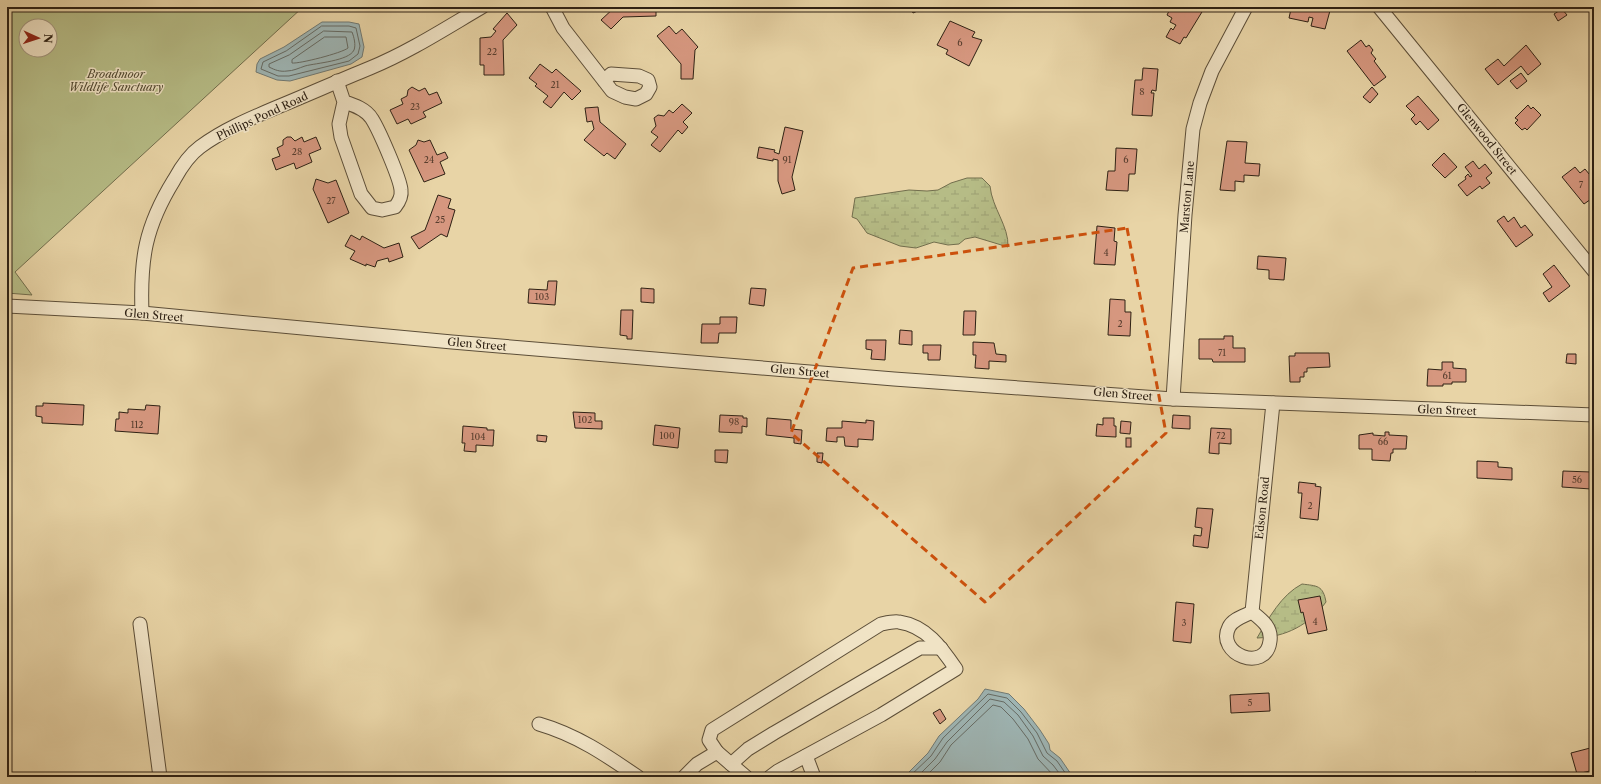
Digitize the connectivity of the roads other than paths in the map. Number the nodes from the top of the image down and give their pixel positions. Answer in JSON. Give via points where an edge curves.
{"nodes":[{"id":1,"x":482,"y":7,"type":"edge"},
{"id":2,"x":552,"y":7,"type":"edge"},
{"id":3,"x":1246,"y":7,"type":"edge"},
{"id":4,"x":1379,"y":7,"type":"edge"},
{"id":5,"x":337,"y":81,"type":"junction"},
{"id":6,"x":604,"y":81,"type":"dead end"},
{"id":7,"x":344,"y":102,"type":"junction"},
{"id":8,"x":1594,"y":271,"type":"edge"},
{"id":9,"x":7,"y":306,"type":"edge"},
{"id":10,"x":142,"y":313,"type":"junction"},
{"id":11,"x":1173,"y":399,"type":"junction"},
{"id":12,"x":1273,"y":403,"type":"junction"},
{"id":13,"x":1594,"y":415,"type":"edge"},
{"id":14,"x":1252,"y":612,"type":"dead end"},
{"id":15,"x":140,"y":624,"type":"dead end"},
{"id":16,"x":941,"y":648,"type":"junction"},
{"id":17,"x":539,"y":724,"type":"dead end"},
{"id":18,"x":717,"y":752,"type":"junction"},
{"id":19,"x":806,"y":756,"type":"junction"},
{"id":20,"x":731,"y":764,"type":"junction"},
{"id":21,"x":160,"y":777,"type":"edge"},
{"id":22,"x":638,"y":777,"type":"edge"},
{"id":23,"x":684,"y":777,"type":"edge"},
{"id":24,"x":746,"y":777,"type":"edge"},
{"id":25,"x":770,"y":777,"type":"edge"},
{"id":26,"x":814,"y":777,"type":"edge"}],
"edges":[{"from":1,"to":5,"type":"street","name":"Phillips Pond Road","via":[[428,39]]},
{"from":2,"to":6,"type":"street","via":[[563,28]]},
{"from":3,"to":11,"type":"street","name":"Marston Lane","via":[[1212,71],[1193,129]]},
{"from":4,"to":8,"type":"street","name":"Glenwood Street"},
{"from":5,"to":7,"type":"street"},
{"from":5,"to":10,"type":"street","name":"Phillips Pond Road","via":[[224,131],[198,148],[180,170],[162,199],[150,227],[143,253]]},
{"from":7,"to":7,"type":"street","via":[[339,124],[341,137],[361,194],[372,208],[382,210],[395,207],[401,198],[398,177],[372,118],[362,109]]},
{"from":9,"to":10,"type":"street","name":"Glen Street"},
{"from":10,"to":11,"type":"street","name":"Glen Street","via":[[894,379]]},
{"from":11,"to":12,"type":"street","name":"Glen Street"},
{"from":12,"to":13,"type":"street","name":"Glen Street"},
{"from":12,"to":14,"type":"street","name":"Edson Road"},
{"from":15,"to":21,"type":"street"},
{"from":16,"to":18,"type":"street","via":[[917,627],[898,621],[880,624],[712,730],[709,740]]},
{"from":16,"to":19,"type":"street","via":[[956,668],[881,715]]},
{"from":16,"to":20,"type":"street","via":[[920,648],[774,733],[748,749]]},
{"from":17,"to":22,"type":"street","via":[[557,729],[592,746]]},
{"from":18,"to":20,"type":"street"},
{"from":18,"to":23,"type":"street","via":[[697,764]]},
{"from":19,"to":25,"type":"street"},
{"from":19,"to":26,"type":"street"},
{"from":20,"to":24,"type":"street"}]}
